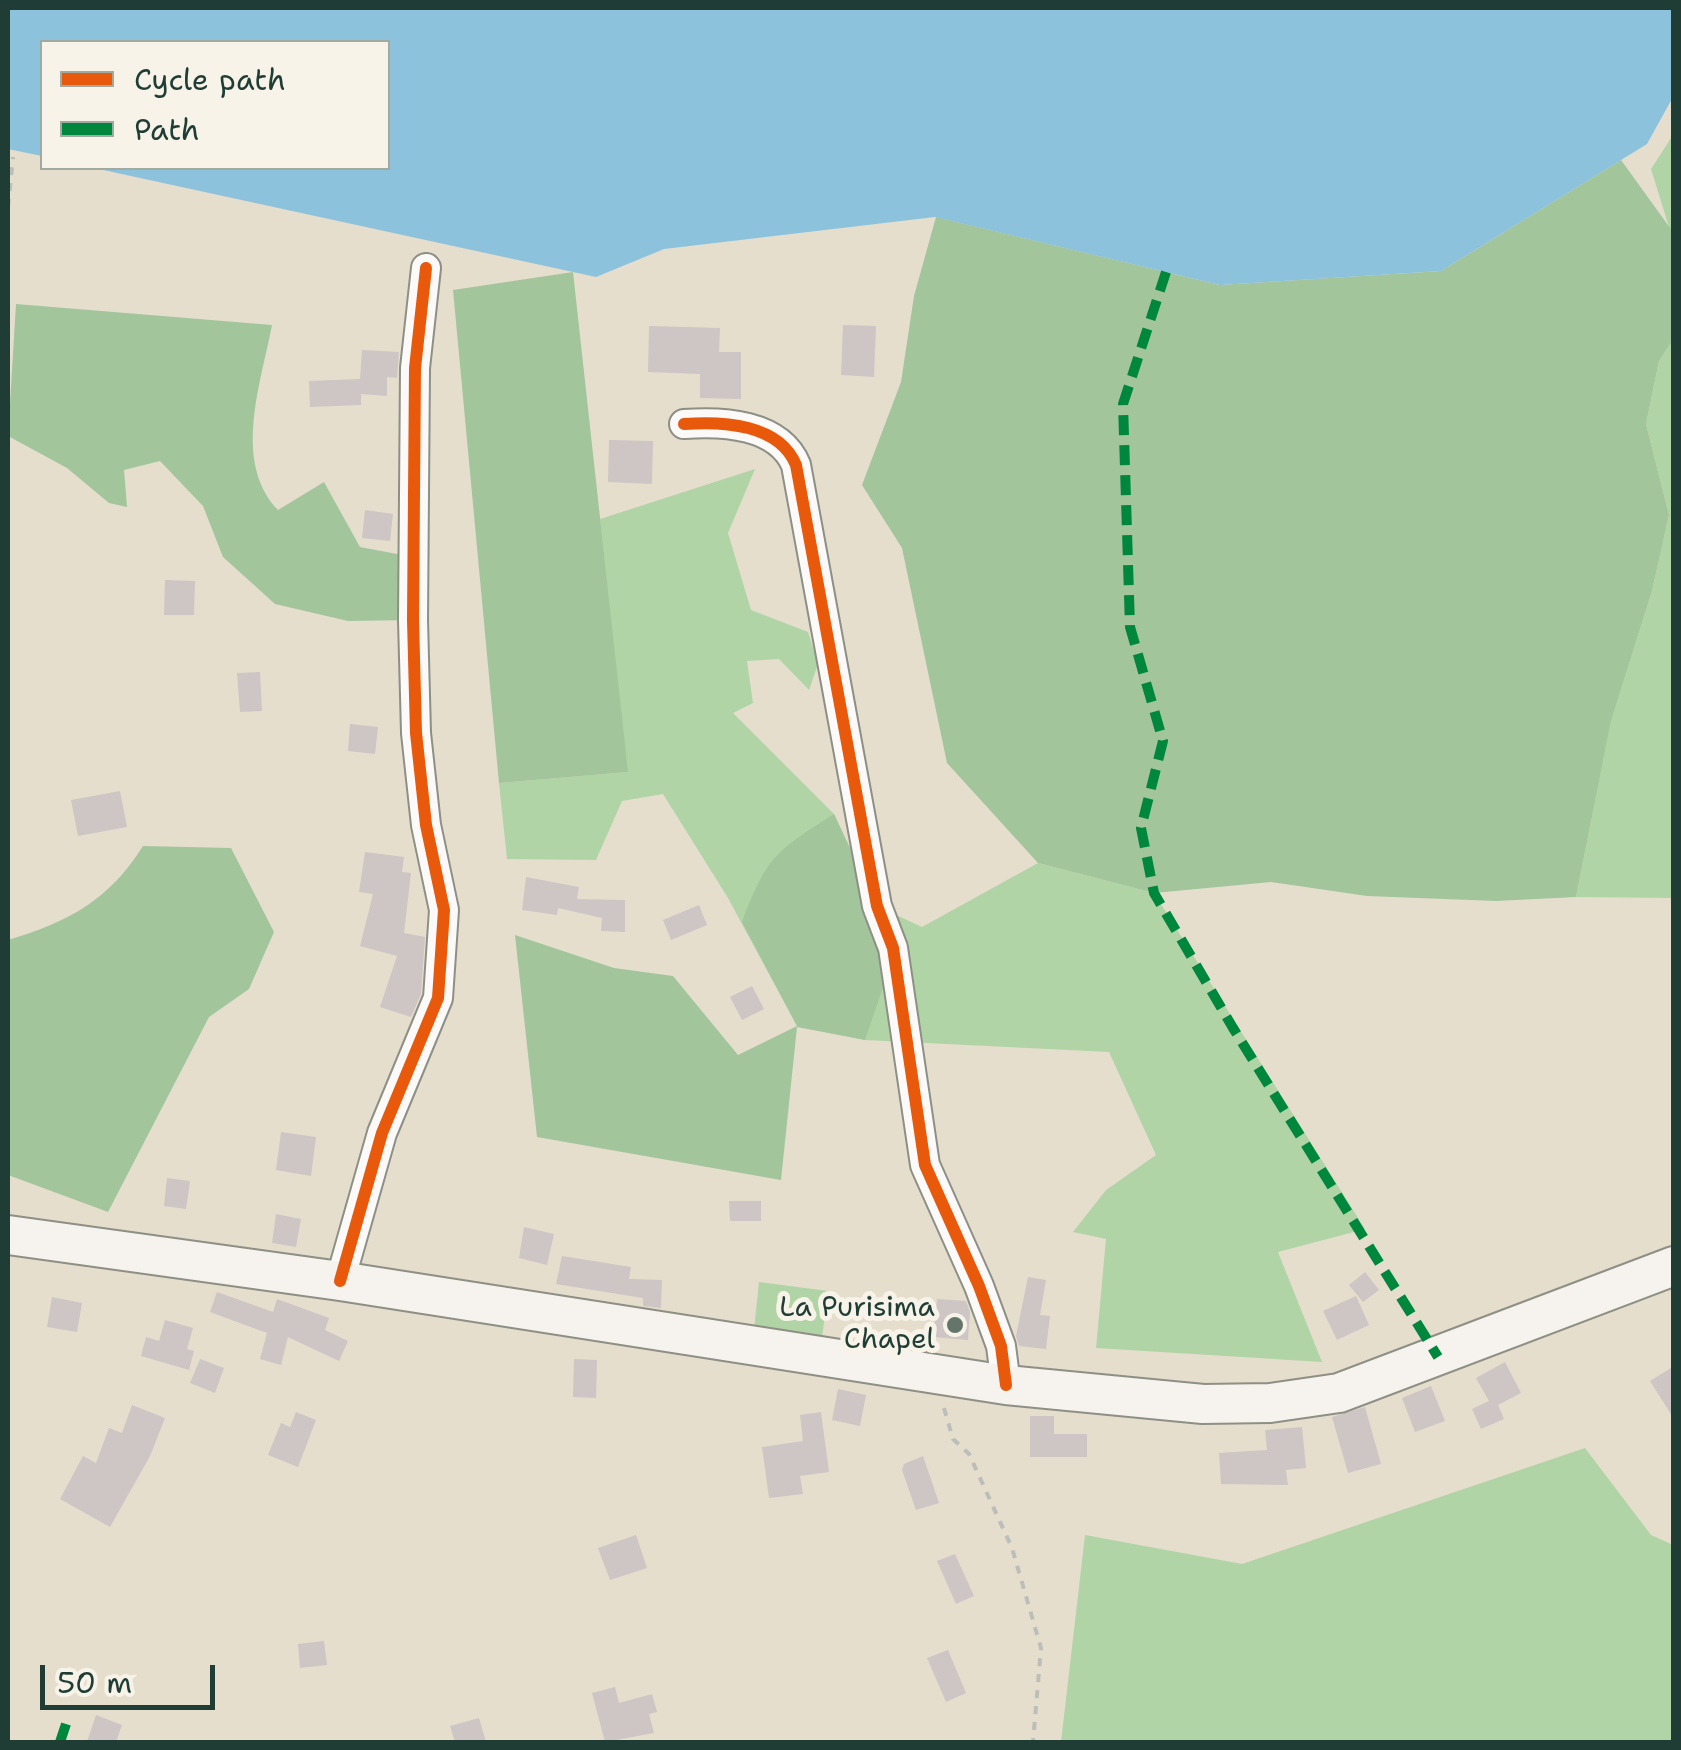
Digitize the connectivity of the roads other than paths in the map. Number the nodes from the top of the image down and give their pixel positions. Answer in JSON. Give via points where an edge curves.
{"nodes":[{"id":1,"x":426,"y":268,"type":"dead end"},
{"id":2,"x":684,"y":424,"type":"dead end"},
{"id":3,"x":8,"y":1235,"type":"edge"},
{"id":4,"x":1674,"y":1266,"type":"edge"},
{"id":5,"x":340,"y":1281,"type":"junction"},
{"id":6,"x":1006,"y":1385,"type":"junction"}],
"edges":[{"from":1,"to":5,"type":"street","via":[[415,368],[412,620],[426,825],[444,910],[438,998],[382,1133]]},
{"from":2,"to":6,"type":"street","via":[[757,430],[789,449],[796,465],[877,906],[892,948],[925,1165],[1002,1346]]},
{"from":3,"to":5,"type":"main road"},
{"from":4,"to":6,"type":"main road","via":[[1338,1393],[1203,1404]]},
{"from":5,"to":6,"type":"main road"}]}
